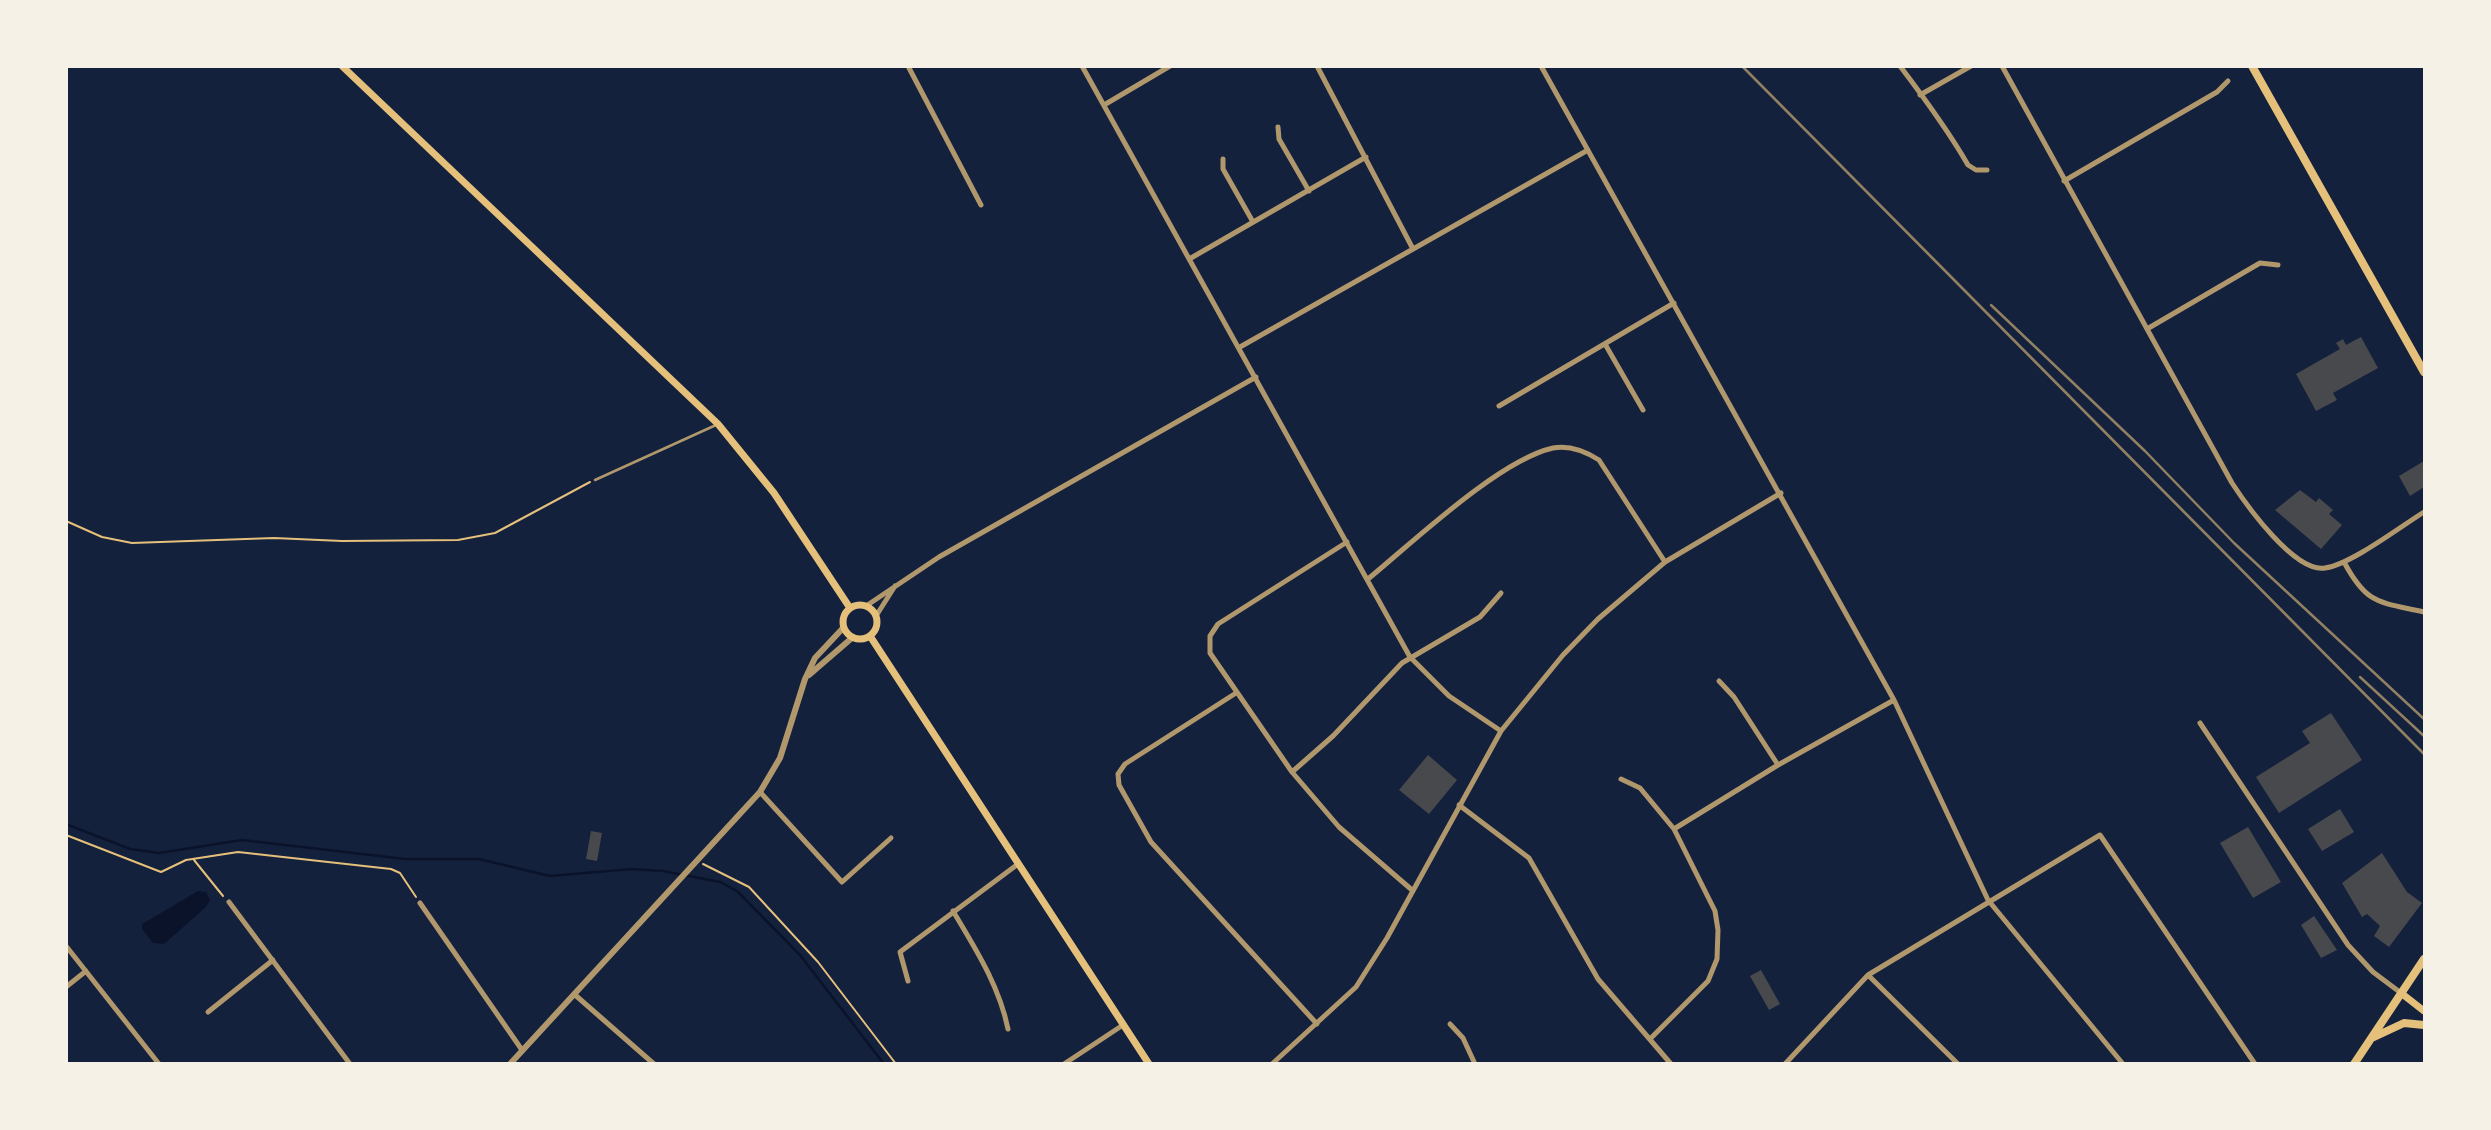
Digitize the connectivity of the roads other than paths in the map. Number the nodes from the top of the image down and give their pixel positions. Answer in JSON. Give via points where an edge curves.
{"nodes":[{"id":1,"x":341,"y":66,"type":"edge"},
{"id":2,"x":908,"y":66,"type":"edge"},
{"id":3,"x":1082,"y":66,"type":"edge"},
{"id":4,"x":1170,"y":66,"type":"edge"},
{"id":5,"x":1317,"y":66,"type":"edge"},
{"id":6,"x":1541,"y":66,"type":"edge"},
{"id":7,"x":1900,"y":66,"type":"edge"},
{"id":8,"x":1970,"y":66,"type":"edge"},
{"id":9,"x":2002,"y":66,"type":"edge"},
{"id":10,"x":2252,"y":66,"type":"edge"},
{"id":11,"x":2228,"y":81,"type":"dead end"},
{"id":12,"x":1920,"y":96,"type":"junction"},
{"id":13,"x":1104,"y":104,"type":"junction"},
{"id":14,"x":1278,"y":127,"type":"dead end"},
{"id":15,"x":1588,"y":150,"type":"junction"},
{"id":16,"x":1366,"y":157,"type":"junction"},
{"id":17,"x":1223,"y":159,"type":"dead end"},
{"id":18,"x":1987,"y":170,"type":"dead end"},
{"id":19,"x":2064,"y":181,"type":"junction"},
{"id":20,"x":1309,"y":191,"type":"junction"},
{"id":21,"x":981,"y":205,"type":"dead end"},
{"id":22,"x":1253,"y":222,"type":"junction"},
{"id":23,"x":1413,"y":249,"type":"junction"},
{"id":24,"x":1191,"y":258,"type":"junction"},
{"id":25,"x":2278,"y":265,"type":"dead end"},
{"id":26,"x":1674,"y":303,"type":"junction"},
{"id":27,"x":2147,"y":329,"type":"junction"},
{"id":28,"x":1605,"y":344,"type":"junction"},
{"id":29,"x":1240,"y":347,"type":"junction"},
{"id":30,"x":2424,"y":372,"type":"edge"},
{"id":31,"x":1256,"y":377,"type":"junction"},
{"id":32,"x":1499,"y":406,"type":"dead end"},
{"id":33,"x":1643,"y":410,"type":"dead end"},
{"id":34,"x":718,"y":424,"type":"junction"},
{"id":35,"x":594,"y":480,"type":"road end"},
{"id":36,"x":1782,"y":493,"type":"junction"},
{"id":37,"x":2424,"y":513,"type":"edge"},
{"id":38,"x":1347,"y":542,"type":"junction"},
{"id":39,"x":1665,"y":562,"type":"junction"},
{"id":40,"x":2344,"y":562,"type":"junction"},
{"id":41,"x":1368,"y":579,"type":"junction"},
{"id":42,"x":897,"y":583,"type":"junction"},
{"id":43,"x":1501,"y":593,"type":"dead end"},
{"id":44,"x":866,"y":606,"type":"junction"},
{"id":45,"x":850,"y":608,"type":"junction"},
{"id":46,"x":2424,"y":612,"type":"edge"},
{"id":47,"x":876,"y":616,"type":"junction"},
{"id":48,"x":844,"y":627,"type":"junction"},
{"id":49,"x":870,"y":636,"type":"junction"},
{"id":50,"x":853,"y":637,"type":"junction"},
{"id":51,"x":1410,"y":657,"type":"junction"},
{"id":52,"x":805,"y":679,"type":"junction"},
{"id":53,"x":1719,"y":681,"type":"dead end"},
{"id":54,"x":1236,"y":693,"type":"junction"},
{"id":55,"x":1894,"y":700,"type":"junction"},
{"id":56,"x":2200,"y":723,"type":"dead end"},
{"id":57,"x":1501,"y":731,"type":"junction"},
{"id":58,"x":1779,"y":765,"type":"junction"},
{"id":59,"x":1292,"y":772,"type":"junction"},
{"id":60,"x":1621,"y":779,"type":"dead end"},
{"id":61,"x":760,"y":792,"type":"junction"},
{"id":62,"x":1459,"y":805,"type":"junction"},
{"id":63,"x":1674,"y":829,"type":"junction"},
{"id":64,"x":891,"y":838,"type":"dead end"},
{"id":65,"x":1018,"y":864,"type":"junction"},
{"id":66,"x":1412,"y":890,"type":"junction"},
{"id":67,"x":1988,"y":900,"type":"junction"},
{"id":68,"x":229,"y":902,"type":"road end"},
{"id":69,"x":420,"y":903,"type":"road end"},
{"id":70,"x":953,"y":911,"type":"junction"},
{"id":71,"x":66,"y":946,"type":"edge"},
{"id":72,"x":2424,"y":959,"type":"edge"},
{"id":73,"x":273,"y":960,"type":"junction"},
{"id":74,"x":86,"y":971,"type":"junction"},
{"id":75,"x":1868,"y":975,"type":"junction"},
{"id":76,"x":908,"y":981,"type":"dead end"},
{"id":77,"x":66,"y":987,"type":"edge"},
{"id":78,"x":2401,"y":993,"type":"junction"},
{"id":79,"x":574,"y":994,"type":"junction"},
{"id":80,"x":2424,"y":1011,"type":"edge"},
{"id":81,"x":208,"y":1012,"type":"dead end"},
{"id":82,"x":1317,"y":1024,"type":"junction"},
{"id":83,"x":1450,"y":1024,"type":"dead end"},
{"id":84,"x":1123,"y":1025,"type":"junction"},
{"id":85,"x":2424,"y":1025,"type":"edge"},
{"id":86,"x":1007,"y":1029,"type":"dead end"},
{"id":87,"x":2371,"y":1038,"type":"junction"},
{"id":88,"x":1650,"y":1039,"type":"junction"},
{"id":89,"x":522,"y":1051,"type":"junction"},
{"id":90,"x":159,"y":1063,"type":"edge"},
{"id":91,"x":350,"y":1063,"type":"edge"},
{"id":92,"x":510,"y":1063,"type":"edge"},
{"id":93,"x":654,"y":1063,"type":"edge"},
{"id":94,"x":1064,"y":1063,"type":"edge"},
{"id":95,"x":1149,"y":1063,"type":"edge"},
{"id":96,"x":1274,"y":1063,"type":"edge"},
{"id":97,"x":1475,"y":1063,"type":"edge"},
{"id":98,"x":1671,"y":1063,"type":"edge"},
{"id":99,"x":1786,"y":1063,"type":"edge"},
{"id":100,"x":1958,"y":1063,"type":"edge"},
{"id":101,"x":2123,"y":1063,"type":"edge"},
{"id":102,"x":2255,"y":1063,"type":"edge"},
{"id":103,"x":2354,"y":1063,"type":"edge"}],
"edges":[{"from":1,"to":34,"type":"main road"},
{"from":2,"to":21,"type":"street"},
{"from":3,"to":13,"type":"street"},
{"from":4,"to":13,"type":"street"},
{"from":5,"to":16,"type":"street"},
{"from":6,"to":15,"type":"street"},
{"from":7,"to":12,"type":"street"},
{"from":8,"to":12,"type":"street"},
{"from":9,"to":19,"type":"street"},
{"from":10,"to":30,"type":"main road"},
{"from":11,"to":19,"type":"street","via":[[2217,92]]},
{"from":12,"to":18,"type":"street","via":[[1936,110],[1968,165]]},
{"from":13,"to":24,"type":"street"},
{"from":14,"to":20,"type":"street","via":[[1279,139]]},
{"from":15,"to":23,"type":"street"},
{"from":15,"to":26,"type":"street"},
{"from":16,"to":20,"type":"street"},
{"from":16,"to":23,"type":"street"},
{"from":17,"to":22,"type":"street","via":[[1223,169]]},
{"from":19,"to":27,"type":"street"},
{"from":20,"to":22,"type":"street"},
{"from":22,"to":24,"type":"street"},
{"from":23,"to":29,"type":"street"},
{"from":24,"to":29,"type":"street"},
{"from":25,"to":27,"type":"street","via":[[2260,263]]},
{"from":26,"to":28,"type":"street"},
{"from":26,"to":36,"type":"street"},
{"from":27,"to":40,"type":"street","via":[[2244,502],[2302,564],[2323,569]]},
{"from":28,"to":32,"type":"street"},
{"from":28,"to":33,"type":"street"},
{"from":29,"to":31,"type":"street"},
{"from":31,"to":38,"type":"street"},
{"from":31,"to":42,"type":"street"},
{"from":34,"to":35,"type":"lane"},
{"from":34,"to":45,"type":"main road","via":[[774,493]]},
{"from":36,"to":39,"type":"street"},
{"from":36,"to":55,"type":"street"},
{"from":37,"to":40,"type":"street"},
{"from":38,"to":41,"type":"street"},
{"from":38,"to":54,"type":"street","via":[[1218,624],[1210,636],[1210,653]]},
{"from":39,"to":41,"type":"street","via":[[1599,460],[1585,451],[1554,448],[1483,485]]},
{"from":39,"to":57,"type":"street","via":[[1563,655]]},
{"from":40,"to":46,"type":"street","via":[[2358,588],[2373,599]]},
{"from":41,"to":51,"type":"street"},
{"from":42,"to":44,"type":"street"},
{"from":42,"to":47,"type":"street"},
{"from":43,"to":51,"type":"street","via":[[1480,617]]},
{"from":44,"to":45,"type":"main road"},
{"from":44,"to":47,"type":"main road"},
{"from":45,"to":48,"type":"main road"},
{"from":47,"to":49,"type":"main road"},
{"from":48,"to":50,"type":"main road"},
{"from":48,"to":52,"type":"street","via":[[815,659]]},
{"from":49,"to":50,"type":"main road"},
{"from":49,"to":65,"type":"main road"},
{"from":50,"to":52,"type":"street"},
{"from":51,"to":57,"type":"street","via":[[1449,696]]},
{"from":51,"to":59,"type":"street"},
{"from":52,"to":61,"type":"street","via":[[780,758]]},
{"from":53,"to":58,"type":"street"},
{"from":54,"to":59,"type":"street"},
{"from":54,"to":82,"type":"street","via":[[1125,764],[1118,774],[1119,785],[1151,842]]},
{"from":55,"to":58,"type":"street"},
{"from":55,"to":67,"type":"street"},
{"from":56,"to":78,"type":"street","via":[[2348,945]]},
{"from":57,"to":62,"type":"street"},
{"from":58,"to":63,"type":"street"},
{"from":59,"to":66,"type":"street","via":[[1339,827]]},
{"from":60,"to":63,"type":"street","via":[[1640,788]]},
{"from":61,"to":64,"type":"street","via":[[842,882]]},
{"from":61,"to":79,"type":"street"},
{"from":62,"to":66,"type":"street"},
{"from":62,"to":88,"type":"street","via":[[1529,858],[1598,979]]},
{"from":63,"to":88,"type":"street","via":[[1715,911],[1717,959],[1708,981]]},
{"from":65,"to":70,"type":"street"},
{"from":65,"to":84,"type":"main road"},
{"from":66,"to":82,"type":"street","via":[[1356,988]]},
{"from":67,"to":75,"type":"street"},
{"from":67,"to":101,"type":"street"},
{"from":67,"to":102,"type":"street","via":[[2099,835]]},
{"from":68,"to":73,"type":"street"},
{"from":69,"to":89,"type":"street"},
{"from":70,"to":76,"type":"street","via":[[900,952]]},
{"from":70,"to":86,"type":"street","via":[[984,962]]},
{"from":71,"to":74,"type":"street"},
{"from":72,"to":78,"type":"main road"},
{"from":73,"to":81,"type":"street"},
{"from":73,"to":91,"type":"street"},
{"from":74,"to":77,"type":"street"},
{"from":74,"to":90,"type":"street"},
{"from":75,"to":99,"type":"street"},
{"from":75,"to":100,"type":"street"},
{"from":78,"to":80,"type":"main road"},
{"from":78,"to":87,"type":"main road"},
{"from":79,"to":89,"type":"street"},
{"from":79,"to":93,"type":"street"},
{"from":82,"to":96,"type":"street"},
{"from":83,"to":97,"type":"street"},
{"from":84,"to":94,"type":"street"},
{"from":84,"to":95,"type":"main road"},
{"from":85,"to":87,"type":"main road","via":[[2404,1023]]},
{"from":87,"to":103,"type":"main road"},
{"from":88,"to":98,"type":"street"},
{"from":89,"to":92,"type":"street"}]}
